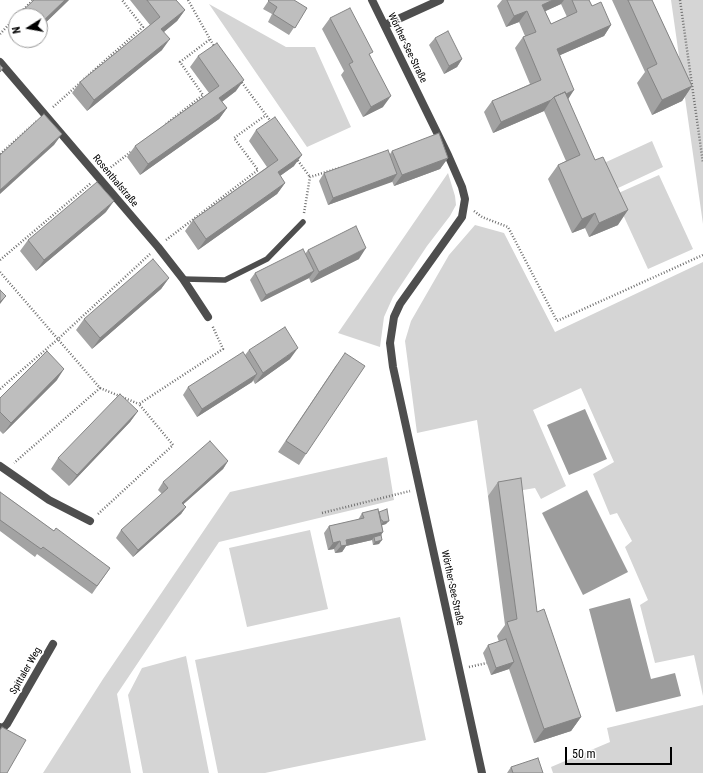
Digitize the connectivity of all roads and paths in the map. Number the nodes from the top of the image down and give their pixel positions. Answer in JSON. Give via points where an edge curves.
{"nodes":[{"id":1,"x":33,"y":0,"type":"edge"},
{"id":2,"x":122,"y":0,"type":"edge"},
{"id":3,"x":188,"y":0,"type":"edge"},
{"id":4,"x":372,"y":0,"type":"edge"},
{"id":5,"x":440,"y":0,"type":"edge"},
{"id":6,"x":680,"y":0,"type":"edge"},
{"id":7,"x":25,"y":8,"type":"edge"},
{"id":8,"x":385,"y":25,"type":"junction"},
{"id":9,"x":8,"y":26,"type":"edge"},
{"id":10,"x":0,"y":34,"type":"edge"},
{"id":11,"x":209,"y":40,"type":"junction"},
{"id":12,"x":219,"y":52,"type":"edge"},
{"id":13,"x":0,"y":62,"type":"edge"},
{"id":14,"x":238,"y":77,"type":"edge"},
{"id":15,"x":45,"y":114,"type":"junction"},
{"id":16,"x":266,"y":115,"type":"junction"},
{"id":17,"x":275,"y":127,"type":"edge"},
{"id":18,"x":160,"y":129,"type":"edge"},
{"id":19,"x":135,"y":148,"type":"edge"},
{"id":20,"x":292,"y":152,"type":"edge"},
{"id":21,"x":0,"y":154,"type":"edge"},
{"id":22,"x":703,"y":163,"type":"edge"},
{"id":23,"x":340,"y":168,"type":"edge"},
{"id":24,"x":98,"y":177,"type":"junction"},
{"id":25,"x":310,"y":177,"type":"junction"},
{"id":26,"x":465,"y":199,"type":"junction"},
{"id":27,"x":303,"y":222,"type":"joint"},
{"id":28,"x":158,"y":247,"type":"junction"},
{"id":29,"x":703,"y":255,"type":"edge"},
{"id":30,"x":0,"y":260,"type":"edge"},
{"id":31,"x":0,"y":272,"type":"edge"},
{"id":32,"x":183,"y":279,"type":"junction"},
{"id":33,"x":208,"y":317,"type":"joint"},
{"id":34,"x":58,"y":339,"type":"junction"},
{"id":35,"x":100,"y":388,"type":"junction"},
{"id":36,"x":0,"y":389,"type":"edge"},
{"id":37,"x":139,"y":404,"type":"junction"},
{"id":38,"x":3,"y":468,"type":"edge"},
{"id":39,"x":420,"y":488,"type":"junction"},
{"id":40,"x":322,"y":513,"type":"dead end"},
{"id":41,"x":90,"y":521,"type":"joint"},
{"id":42,"x":53,"y":644,"type":"dead end"},
{"id":43,"x":487,"y":663,"type":"dead end"},
{"id":44,"x":459,"y":669,"type":"junction"},
{"id":45,"x":1,"y":728,"type":"edge"},
{"id":46,"x":482,"y":773,"type":"edge"}],
"edges":[{"from":1,"to":7,"type":"path"},
{"from":2,"to":15,"type":"path","via":[[143,27]]},
{"from":3,"to":11,"type":"path"},
{"from":4,"to":8,"type":"street","name":"Wörther-See-Straße"},
{"from":5,"to":8,"type":"street"},
{"from":6,"to":22,"type":"path"},
{"from":8,"to":26,"type":"street","name":"Wörther-See-Straße","via":[[459,180]]},
{"from":9,"to":10,"type":"path"},
{"from":11,"to":12,"type":"path"},
{"from":11,"to":18,"type":"path","via":[[180,62],[203,95]]},
{"from":13,"to":15,"type":"street","name":"Rosenthalstraße"},
{"from":14,"to":16,"type":"path"},
{"from":15,"to":21,"type":"path"},
{"from":15,"to":24,"type":"street","name":"Rosenthalstraße"},
{"from":16,"to":17,"type":"path"},
{"from":16,"to":28,"type":"path","via":[[234,138],[258,170]]},
{"from":19,"to":24,"type":"path"},
{"from":20,"to":25,"type":"path"},
{"from":23,"to":25,"type":"path"},
{"from":24,"to":28,"type":"street","name":"Rosenthalstraße"},
{"from":24,"to":30,"type":"path"},
{"from":25,"to":27,"type":"path"},
{"from":26,"to":29,"type":"path","via":[[475,213],[508,227],[557,321]]},
{"from":26,"to":39,"type":"street","name":"Wörther-See-Straße","via":[[462,217],[405,295],[394,317],[391,355]]},
{"from":27,"to":32,"type":"lane","via":[[267,258],[225,280]]},
{"from":28,"to":32,"type":"street","name":"Rosenthalstraße"},
{"from":28,"to":34,"type":"path"},
{"from":31,"to":34,"type":"path"},
{"from":32,"to":33,"type":"street","name":"Rosenthalstraße"},
{"from":33,"to":37,"type":"path","via":[[223,349]]},
{"from":34,"to":35,"type":"path"},
{"from":34,"to":36,"type":"path"},
{"from":35,"to":37,"type":"path"},
{"from":35,"to":38,"type":"path"},
{"from":37,"to":41,"type":"path","via":[[173,445]]},
{"from":38,"to":41,"type":"street","via":[[49,500]]},
{"from":39,"to":40,"type":"path"},
{"from":39,"to":44,"type":"street","name":"Wörther-See-Straße"},
{"from":42,"to":45,"type":"street","name":"Spittaler Weg","via":[[7,724]]},
{"from":43,"to":44,"type":"path"},
{"from":44,"to":46,"type":"street","name":"Wörther-See-Straße"}]}
